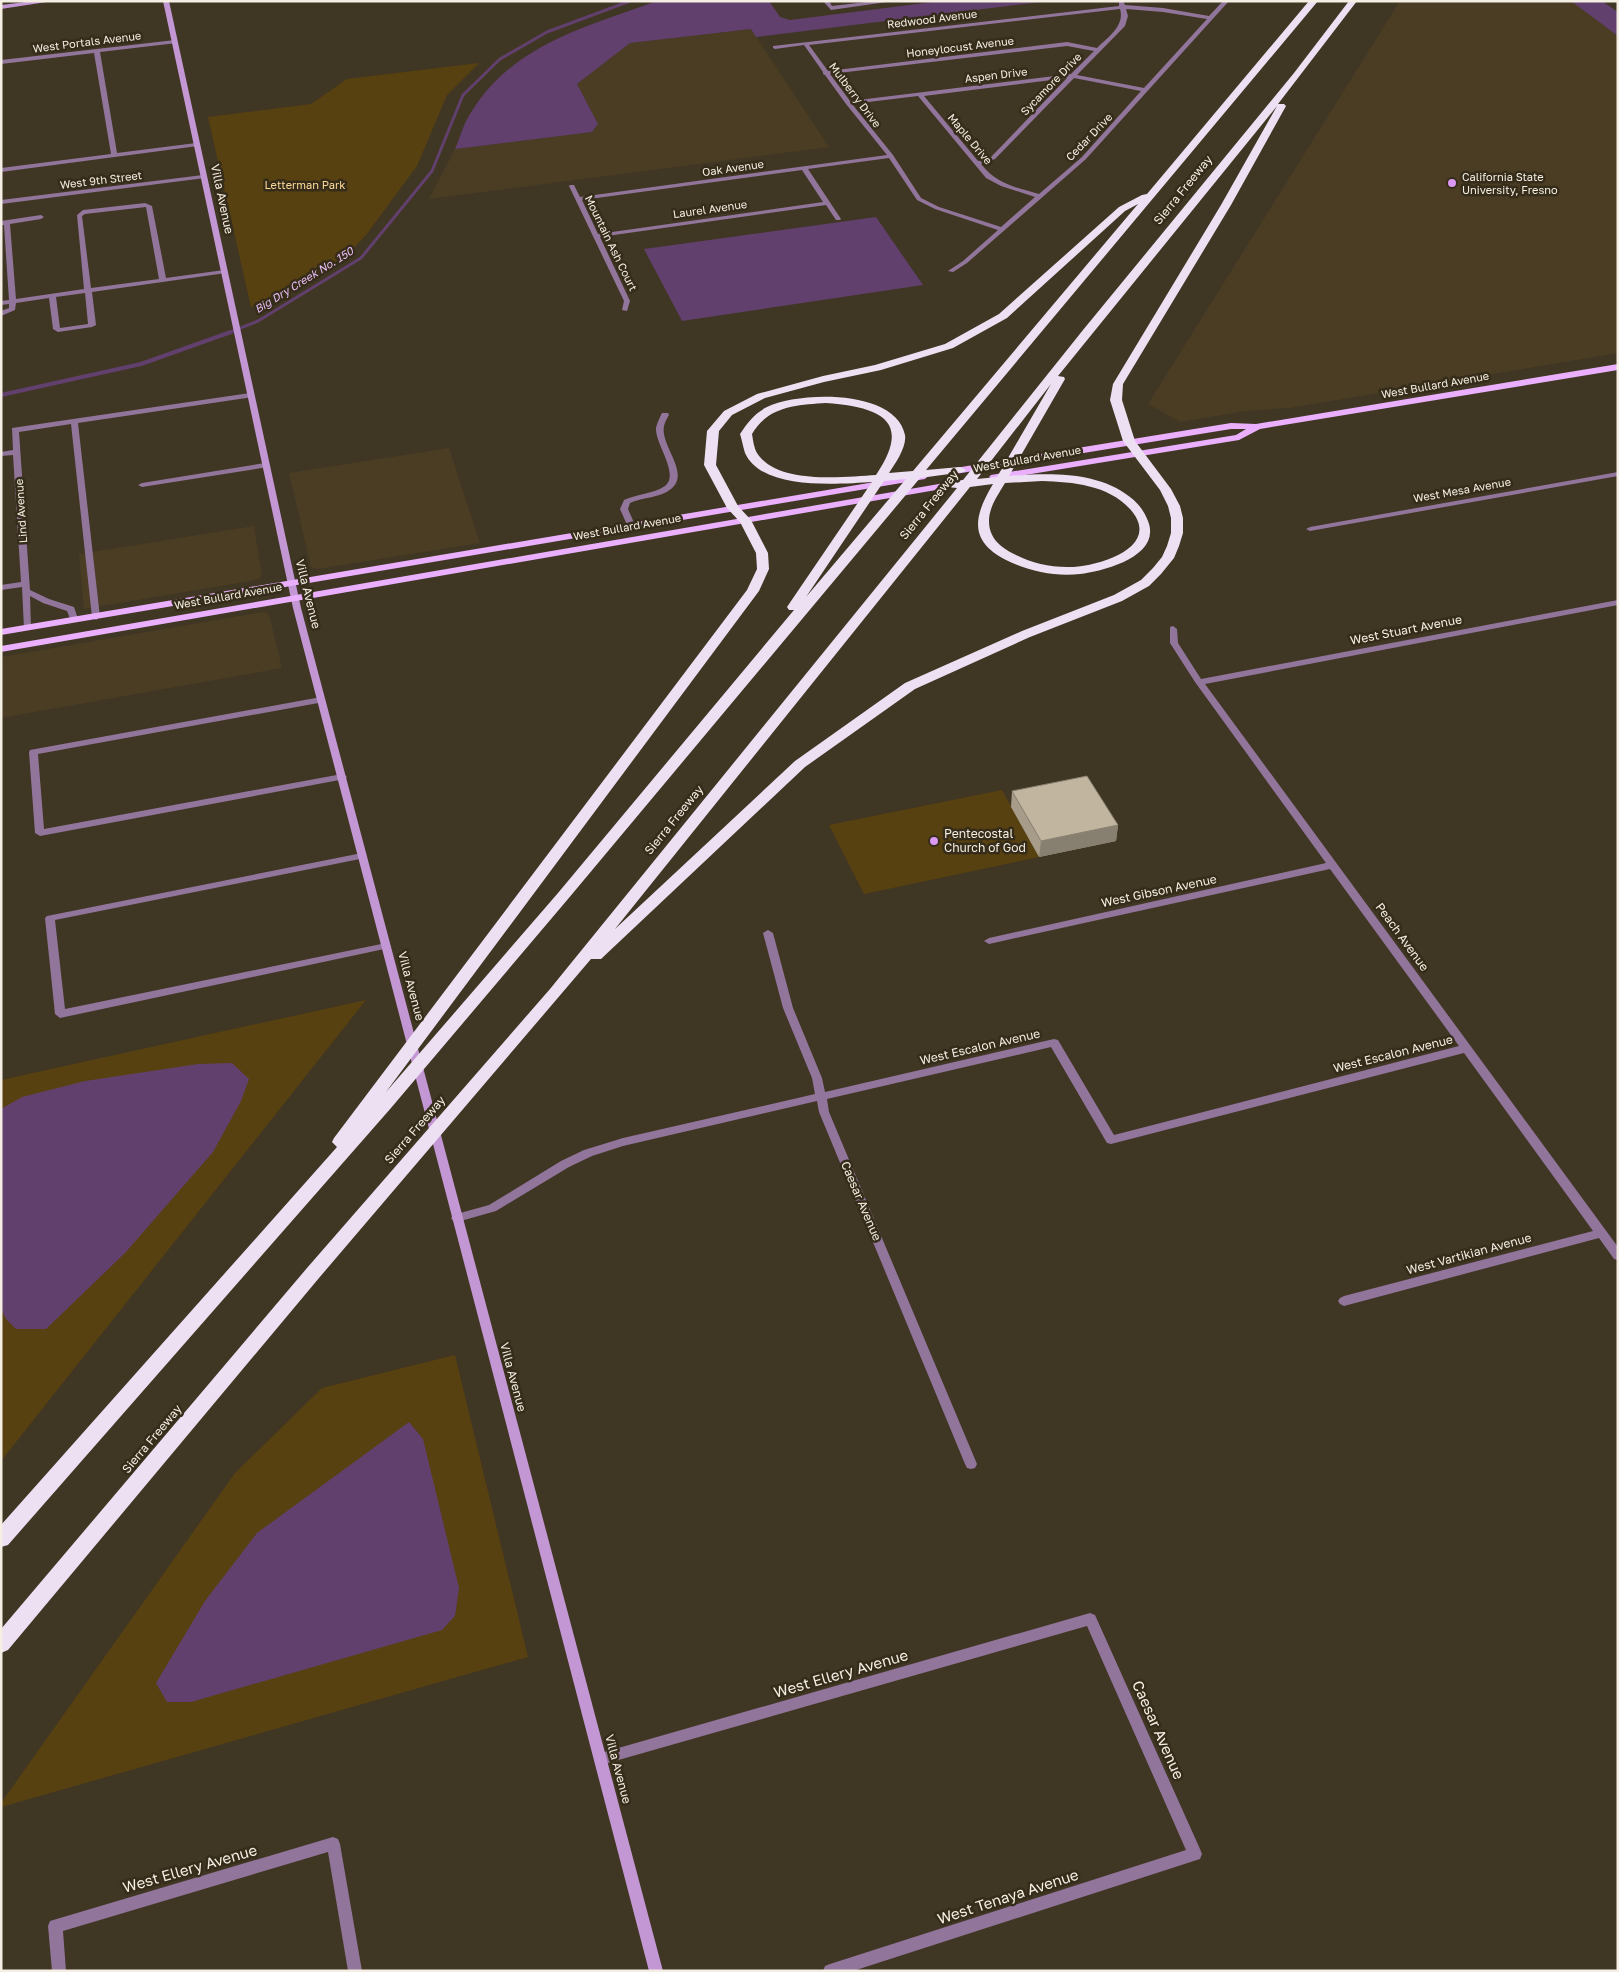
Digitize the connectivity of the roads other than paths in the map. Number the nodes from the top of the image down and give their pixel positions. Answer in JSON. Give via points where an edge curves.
{"nodes":[{"id":1,"x":50,"y":1,"type":"edge"},
{"id":2,"x":166,"y":1,"type":"edge"},
{"id":3,"x":826,"y":1,"type":"edge"},
{"id":4,"x":891,"y":1,"type":"edge"},
{"id":5,"x":1226,"y":1,"type":"edge"},
{"id":6,"x":1314,"y":1,"type":"edge"},
{"id":7,"x":1353,"y":1,"type":"edge"},
{"id":8,"x":1122,"y":4,"type":"edge"},
{"id":9,"x":1,"y":7,"type":"edge"},
{"id":10,"x":1210,"y":18,"type":"junction"},
{"id":11,"x":175,"y":42,"type":"junction"},
{"id":12,"x":806,"y":44,"type":"junction"},
{"id":13,"x":776,"y":47,"type":"dead end"},
{"id":14,"x":1098,"y":50,"type":"junction"},
{"id":15,"x":97,"y":51,"type":"junction"},
{"id":16,"x":1,"y":62,"type":"edge"},
{"id":17,"x":825,"y":73,"type":"junction"},
{"id":18,"x":1297,"y":75,"type":"junction"},
{"id":19,"x":1073,"y":76,"type":"junction"},
{"id":20,"x":1146,"y":90,"type":"junction"},
{"id":21,"x":920,"y":95,"type":"junction"},
{"id":22,"x":848,"y":103,"type":"junction"},
{"id":23,"x":196,"y":145,"type":"junction"},
{"id":24,"x":114,"y":156,"type":"junction"},
{"id":25,"x":891,"y":156,"type":"junction"},
{"id":26,"x":977,"y":163,"type":"junction"},
{"id":27,"x":804,"y":168,"type":"junction"},
{"id":28,"x":1,"y":170,"type":"edge"},
{"id":29,"x":203,"y":176,"type":"junction"},
{"id":30,"x":572,"y":186,"type":"dead end"},
{"id":31,"x":1153,"y":192,"type":"junction"},
{"id":32,"x":1041,"y":197,"type":"junction"},
{"id":33,"x":579,"y":199,"type":"junction"},
{"id":34,"x":1,"y":202,"type":"edge"},
{"id":35,"x":827,"y":203,"type":"junction"},
{"id":36,"x":41,"y":217,"type":"dead end"},
{"id":37,"x":838,"y":220,"type":"dead end"},
{"id":38,"x":4,"y":222,"type":"edge"},
{"id":39,"x":1002,"y":229,"type":"junction"},
{"id":40,"x":596,"y":236,"type":"junction"},
{"id":41,"x":951,"y":271,"type":"dead end"},
{"id":42,"x":224,"y":272,"type":"junction"},
{"id":43,"x":163,"y":281,"type":"junction"},
{"id":44,"x":88,"y":291,"type":"junction"},
{"id":45,"x":52,"y":296,"type":"junction"},
{"id":46,"x":12,"y":302,"type":"junction"},
{"id":47,"x":1,"y":303,"type":"edge"},
{"id":48,"x":626,"y":310,"type":"dead end"},
{"id":49,"x":1,"y":314,"type":"edge"},
{"id":50,"x":1087,"y":332,"type":"junction"},
{"id":51,"x":1618,"y":367,"type":"edge"},
{"id":52,"x":250,"y":395,"type":"junction"},
{"id":53,"x":665,"y":415,"type":"dead end"},
{"id":54,"x":74,"y":421,"type":"junction"},
{"id":55,"x":1256,"y":428,"type":"junction"},
{"id":56,"x":1129,"y":441,"type":"junction"},
{"id":57,"x":17,"y":452,"type":"junction"},
{"id":58,"x":1139,"y":453,"type":"junction"},
{"id":59,"x":1,"y":454,"type":"edge"},
{"id":60,"x":265,"y":465,"type":"junction"},
{"id":61,"x":960,"y":470,"type":"joint"},
{"id":62,"x":1042,"y":473,"type":"junction"},
{"id":63,"x":1618,"y":474,"type":"edge"},
{"id":64,"x":142,"y":485,"type":"dead end"},
{"id":65,"x":952,"y":485,"type":"joint"},
{"id":66,"x":831,"y":487,"type":"junction"},
{"id":67,"x":733,"y":508,"type":"junction"},
{"id":68,"x":746,"y":520,"type":"junction"},
{"id":69,"x":631,"y":525,"type":"junction"},
{"id":70,"x":1310,"y":529,"type":"dead end"},
{"id":71,"x":514,"y":559,"type":"junction"},
{"id":72,"x":291,"y":584,"type":"junction"},
{"id":73,"x":1,"y":588,"type":"edge"},
{"id":74,"x":26,"y":588,"type":"junction"},
{"id":75,"x":294,"y":598,"type":"junction"},
{"id":76,"x":1618,"y":602,"type":"edge"},
{"id":77,"x":96,"y":617,"type":"junction"},
{"id":78,"x":74,"y":619,"type":"junction"},
{"id":79,"x":28,"y":627,"type":"junction"},
{"id":80,"x":1173,"y":629,"type":"dead end"},
{"id":81,"x":1,"y":632,"type":"edge"},
{"id":82,"x":1,"y":649,"type":"edge"},
{"id":83,"x":754,"y":666,"type":"junction"},
{"id":84,"x":1199,"y":682,"type":"junction"},
{"id":85,"x":321,"y":700,"type":"junction"},
{"id":86,"x":342,"y":776,"type":"junction"},
{"id":87,"x":362,"y":856,"type":"junction"},
{"id":88,"x":1334,"y":865,"type":"junction"},
{"id":89,"x":768,"y":933,"type":"dead end"},
{"id":90,"x":989,"y":941,"type":"dead end"},
{"id":91,"x":386,"y":946,"type":"junction"},
{"id":92,"x":555,"y":993,"type":"junction"},
{"id":93,"x":1467,"y":1048,"type":"junction"},
{"id":94,"x":820,"y":1095,"type":"junction"},
{"id":95,"x":457,"y":1216,"type":"junction"},
{"id":96,"x":1601,"y":1233,"type":"junction"},
{"id":97,"x":270,"y":1234,"type":"junction"},
{"id":98,"x":1618,"y":1256,"type":"edge"},
{"id":99,"x":1344,"y":1301,"type":"dead end"},
{"id":100,"x":971,"y":1464,"type":"dead end"},
{"id":101,"x":1,"y":1538,"type":"edge"},
{"id":102,"x":1090,"y":1619,"type":"joint"},
{"id":103,"x":1,"y":1644,"type":"edge"},
{"id":104,"x":601,"y":1759,"type":"junction"},
{"id":105,"x":1196,"y":1854,"type":"joint"},
{"id":106,"x":59,"y":1971,"type":"edge"},
{"id":107,"x":355,"y":1971,"type":"edge"},
{"id":108,"x":656,"y":1971,"type":"edge"},
{"id":109,"x":830,"y":1971,"type":"edge"}],
"edges":[{"from":1,"to":9,"type":"main road"},
{"from":2,"to":11,"type":"main road","name":"Villa Avenue"},
{"from":3,"to":4,"type":"street","via":[[831,8]]},
{"from":5,"to":10,"type":"street","name":"Cedar Drive"},
{"from":6,"to":31,"type":"highway","name":"Sierra Freeway"},
{"from":7,"to":18,"type":"highway","name":"Sierra Freeway"},
{"from":8,"to":10,"type":"street","name":"Redwood Avenue"},
{"from":8,"to":12,"type":"street","name":"Redwood Avenue"},
{"from":8,"to":14,"type":"street","name":"Sycamore Drive","via":[[1123,25]]},
{"from":10,"to":20,"type":"street","name":"Cedar Drive"},
{"from":11,"to":15,"type":"street","name":"West Portals Avenue"},
{"from":11,"to":23,"type":"main road","name":"Villa Avenue"},
{"from":12,"to":13,"type":"street","name":"Redwood Avenue"},
{"from":12,"to":17,"type":"street","name":"Mulberry Drive"},
{"from":14,"to":17,"type":"street","name":"Honeylocust Avenue","via":[[1067,44]]},
{"from":14,"to":19,"type":"street","name":"Sycamore Drive"},
{"from":15,"to":16,"type":"street","name":"West Portals Avenue"},
{"from":15,"to":24,"type":"street"},
{"from":17,"to":22,"type":"street","name":"Mulberry Drive"},
{"from":18,"to":50,"type":"highway","name":"Sierra Freeway"},
{"from":18,"to":56,"type":"highway","via":[[1226,204],[1118,384],[1116,400]]},
{"from":19,"to":20,"type":"street","name":"Aspen Drive"},
{"from":19,"to":21,"type":"street","name":"Aspen Drive"},
{"from":19,"to":26,"type":"street","name":"Sycamore Drive","via":[[993,158]]},
{"from":20,"to":32,"type":"street","name":"Cedar Drive","via":[[1084,158]]},
{"from":21,"to":22,"type":"street","name":"Aspen Drive"},
{"from":21,"to":26,"type":"street","name":"Maple Drive"},
{"from":22,"to":25,"type":"street","name":"Mulberry Drive"},
{"from":23,"to":24,"type":"street"},
{"from":23,"to":29,"type":"main road","name":"Villa Avenue"},
{"from":24,"to":28,"type":"street"},
{"from":25,"to":27,"type":"street","name":"Oak Avenue"},
{"from":25,"to":39,"type":"street","name":"Mulberry Drive","via":[[919,199]]},
{"from":26,"to":32,"type":"street","name":"Maple Drive","via":[[988,177],[1003,185]]},
{"from":27,"to":33,"type":"street","name":"Oak Avenue"},
{"from":27,"to":35,"type":"street"},
{"from":29,"to":34,"type":"street","name":"West 9th Street"},
{"from":29,"to":42,"type":"main road","name":"Villa Avenue"},
{"from":30,"to":33,"type":"street","name":"Mountain Ash Court"},
{"from":31,"to":67,"type":"highway","via":[[1122,209],[1003,316],[949,346],[877,368],[761,396],[728,414],[713,431],[710,465]]},
{"from":31,"to":83,"type":"highway","name":"Sierra Freeway"},
{"from":32,"to":39,"type":"street","name":"Cedar Drive"},
{"from":33,"to":40,"type":"street","name":"Mountain Ash Court"},
{"from":35,"to":37,"type":"street"},
{"from":35,"to":40,"type":"street","name":"Laurel Avenue"},
{"from":36,"to":38,"type":"street"},
{"from":38,"to":46,"type":"street"},
{"from":39,"to":41,"type":"street","name":"Cedar Drive"},
{"from":40,"to":48,"type":"street","name":"Mountain Ash Court","via":[[627,301]]},
{"from":42,"to":43,"type":"street"},
{"from":42,"to":52,"type":"main road","name":"Villa Avenue"},
{"from":43,"to":44,"type":"street"},
{"from":43,"to":44,"type":"street","via":[[150,206],[83,212],[80,216]]},
{"from":44,"to":45,"type":"street"},
{"from":44,"to":45,"type":"street","via":[[92,325],[60,331],[56,329]]},
{"from":45,"to":46,"type":"street"},
{"from":46,"to":47,"type":"street"},
{"from":46,"to":49,"type":"street","via":[[13,309]]},
{"from":50,"to":62,"type":"highway","via":[[987,504],[982,528],[988,539],[1006,556],[1033,566],[1067,571],[1092,569],[1115,562],[1137,547],[1143,538],[1142,518],[1125,498],[1095,484]]},
{"from":50,"to":92,"type":"highway","name":"Sierra Freeway"},
{"from":51,"to":55,"type":"main road","name":"West Bullard Avenue"},
{"from":52,"to":54,"type":"street"},
{"from":52,"to":60,"type":"main road","name":"Villa Avenue"},
{"from":53,"to":69,"type":"street","via":[[660,427],[675,475],[673,483],[662,491],[627,502],[624,509]]},
{"from":54,"to":57,"type":"street","name":"Lind Avenue","via":[[15,430]]},
{"from":54,"to":77,"type":"street"},
{"from":55,"to":56,"type":"main road","name":"West Bullard Avenue","via":[[1231,426]]},
{"from":55,"to":58,"type":"main road","name":"West Bullard Avenue","via":[[1239,437]]},
{"from":56,"to":58,"type":"highway"},
{"from":56,"to":61,"type":"main road","name":"West Bullard Avenue"},
{"from":57,"to":59,"type":"street"},
{"from":57,"to":74,"type":"street","name":"Lind Avenue"},
{"from":58,"to":62,"type":"main road","name":"West Bullard Avenue"},
{"from":58,"to":92,"type":"highway","via":[[1165,488],[1177,518],[1174,546],[1157,571],[1118,598],[1026,634],[910,686],[800,764]]},
{"from":60,"to":64,"type":"street"},
{"from":60,"to":72,"type":"main road","name":"Villa Avenue"},
{"from":61,"to":66,"type":"highway"},
{"from":62,"to":65,"type":"highway"},
{"from":63,"to":70,"type":"street","name":"West Mesa Avenue"},
{"from":65,"to":68,"type":"main road","name":"West Bullard Avenue"},
{"from":66,"to":67,"type":"main road","name":"West Bullard Avenue"},
{"from":66,"to":83,"type":"highway","via":[[783,475],[760,463],[746,442],[750,426],[764,413],[788,403],[831,399],[860,404],[880,412],[898,428],[900,436],[888,466]]},
{"from":67,"to":68,"type":"highway"},
{"from":67,"to":69,"type":"main road","name":"West Bullard Avenue"},
{"from":68,"to":71,"type":"main road","name":"West Bullard Avenue"},
{"from":68,"to":97,"type":"highway","via":[[762,553],[763,569],[753,591]]},
{"from":69,"to":71,"type":"main road","via":[[622,532]]},
{"from":69,"to":72,"type":"main road","name":"West Bullard Avenue"},
{"from":71,"to":75,"type":"main road","name":"West Bullard Avenue"},
{"from":72,"to":75,"type":"main road","name":"Villa Avenue"},
{"from":72,"to":77,"type":"main road","name":"West Bullard Avenue"},
{"from":73,"to":74,"type":"street"},
{"from":74,"to":78,"type":"street","via":[[46,601],[71,608]]},
{"from":74,"to":79,"type":"street","name":"Lind Avenue"},
{"from":75,"to":82,"type":"main road","name":"West Bullard Avenue"},
{"from":75,"to":85,"type":"main road","name":"Villa Avenue"},
{"from":76,"to":84,"type":"street","name":"West Stuart Avenue"},
{"from":77,"to":78,"type":"main road","name":"West Bullard Avenue"},
{"from":78,"to":79,"type":"main road","name":"West Bullard Avenue"},
{"from":79,"to":81,"type":"main road","name":"West Bullard Avenue"},
{"from":80,"to":84,"type":"street","name":"Peach Avenue","via":[[1174,643]]},
{"from":83,"to":97,"type":"highway","name":"Sierra Freeway","via":[[557,904]]},
{"from":84,"to":88,"type":"street","name":"Peach Avenue"},
{"from":85,"to":86,"type":"main road","name":"Villa Avenue"},
{"from":85,"to":86,"type":"street","via":[[33,752],[40,833]]},
{"from":86,"to":87,"type":"main road","name":"Villa Avenue"},
{"from":87,"to":91,"type":"main road","name":"Villa Avenue"},
{"from":87,"to":91,"type":"street","via":[[50,918],[60,1014]]},
{"from":88,"to":90,"type":"street","name":"West Gibson Avenue"},
{"from":88,"to":93,"type":"street","name":"Peach Avenue"},
{"from":89,"to":94,"type":"street","name":"Caesar Avenue","via":[[788,1008],[817,1078]]},
{"from":91,"to":95,"type":"main road","name":"Villa Avenue"},
{"from":92,"to":103,"type":"highway","name":"Sierra Freeway","via":[[313,1273]]},
{"from":93,"to":94,"type":"street","name":"West Escalon Avenue","via":[[1110,1140],[1054,1043]]},
{"from":93,"to":96,"type":"street","name":"Peach Avenue"},
{"from":94,"to":95,"type":"street","name":"West Escalon Avenue","via":[[588,1153],[492,1208]]},
{"from":94,"to":100,"type":"street","name":"Caesar Avenue","via":[[824,1112]]},
{"from":95,"to":104,"type":"main road","name":"Villa Avenue"},
{"from":96,"to":98,"type":"street","name":"Peach Avenue"},
{"from":96,"to":99,"type":"street","name":"West Vartikian Avenue"},
{"from":97,"to":101,"type":"highway","name":"Sierra Freeway"},
{"from":102,"to":104,"type":"street","name":"West Ellery Avenue"},
{"from":102,"to":105,"type":"street","name":"Caesar Avenue"},
{"from":104,"to":108,"type":"main road","name":"Villa Avenue"},
{"from":105,"to":109,"type":"street","name":"West Tenaya Avenue"},
{"from":106,"to":107,"type":"street","name":"West Ellery Avenue","via":[[55,1926],[333,1844]]}]}
